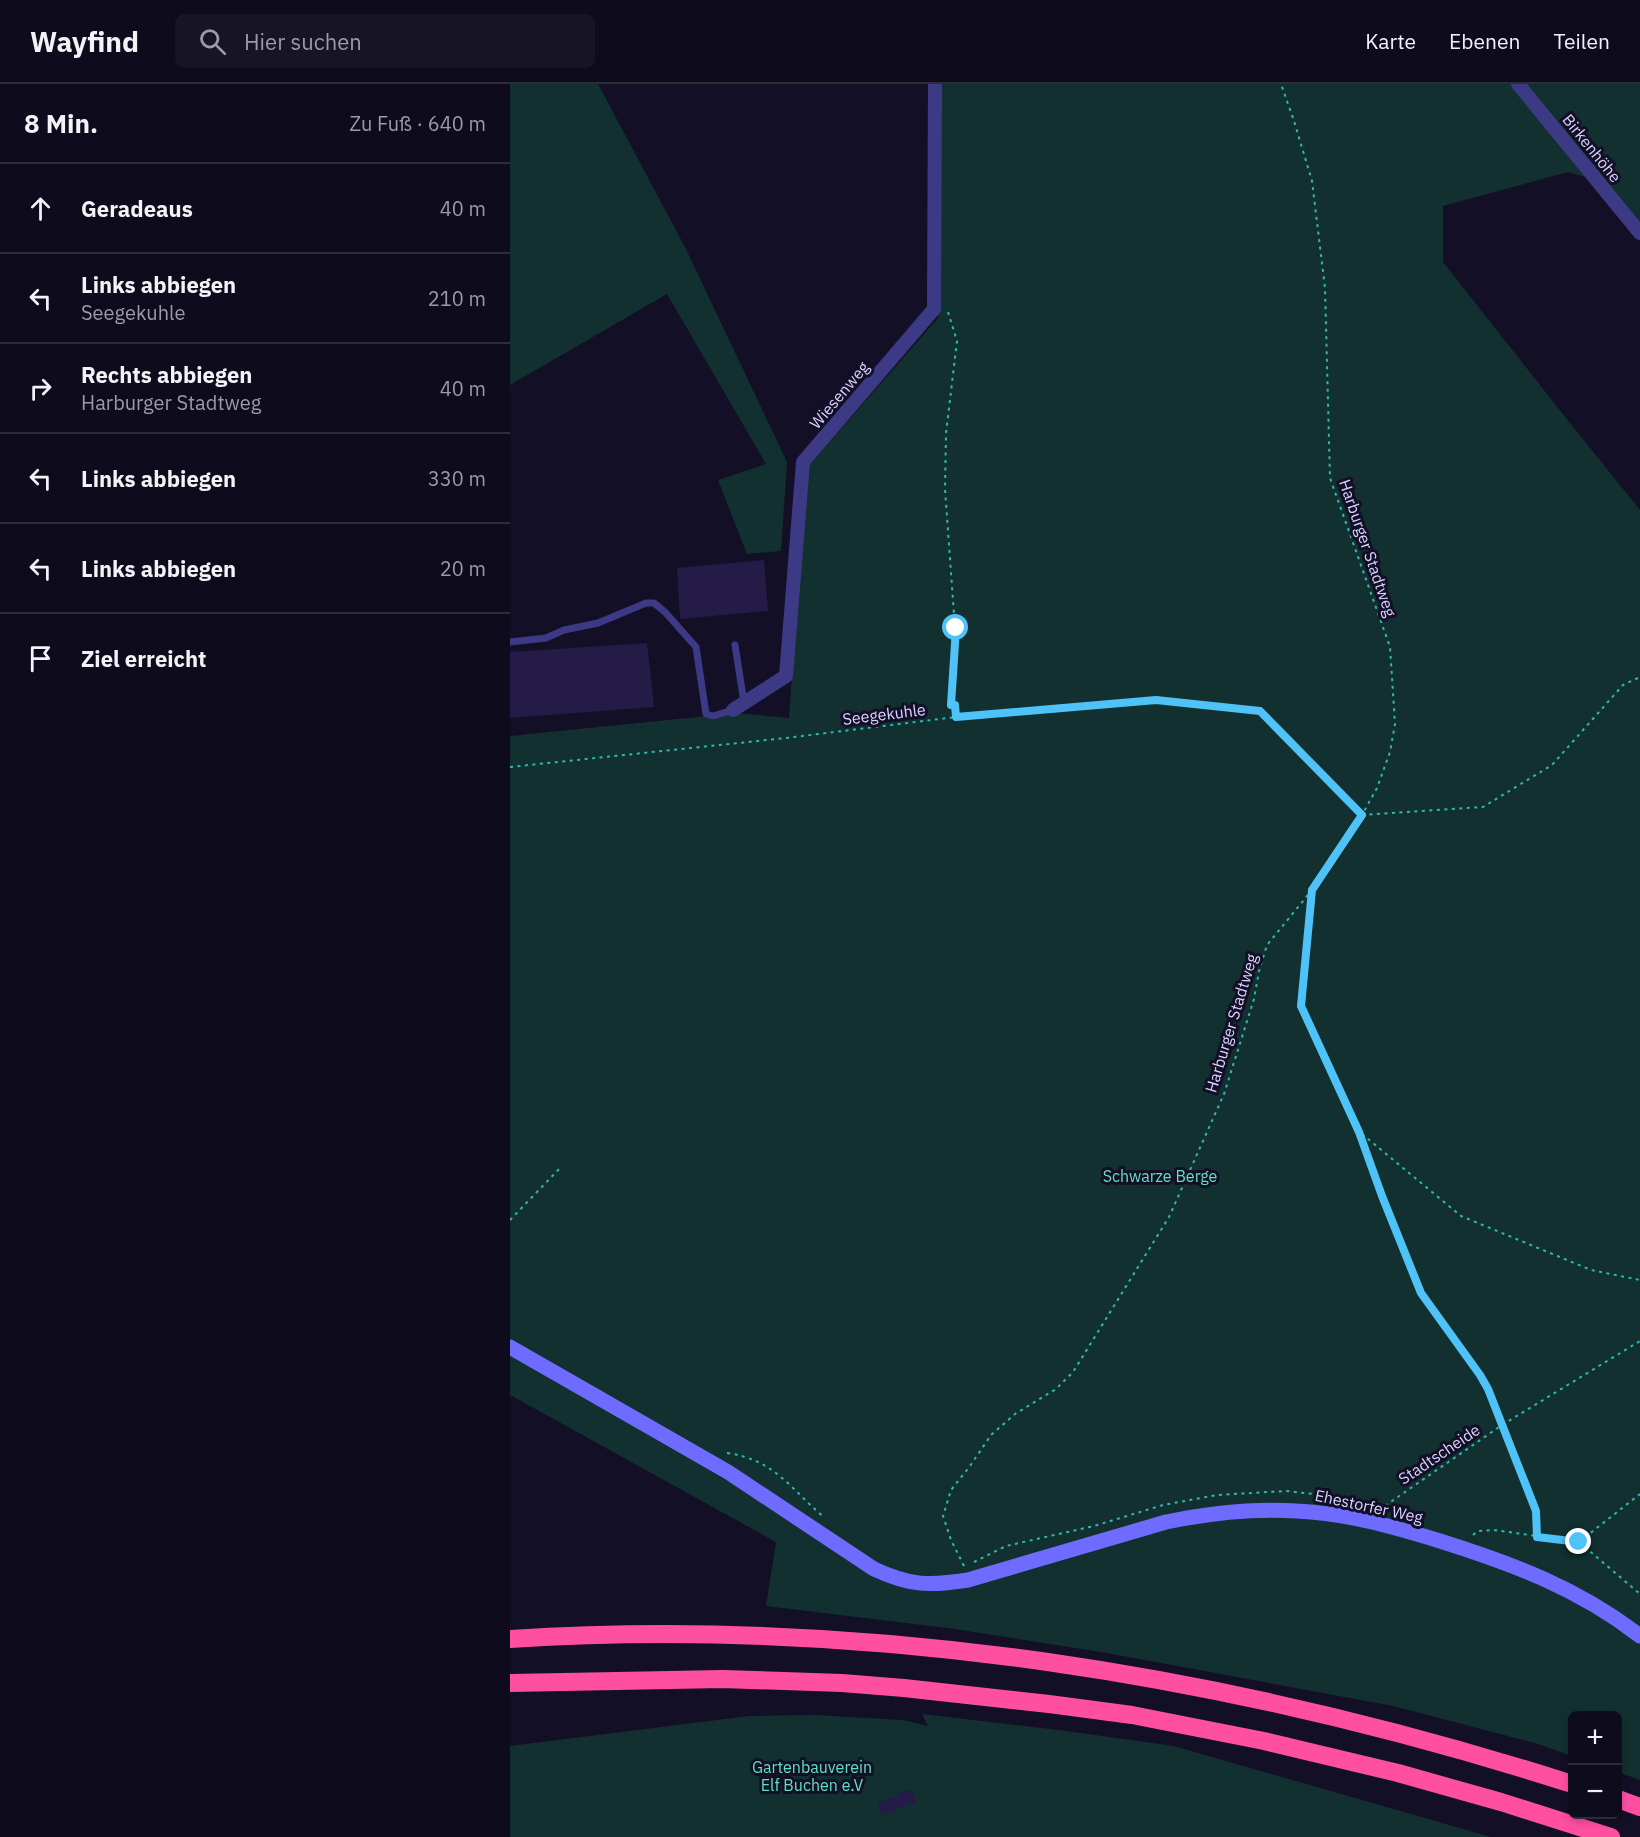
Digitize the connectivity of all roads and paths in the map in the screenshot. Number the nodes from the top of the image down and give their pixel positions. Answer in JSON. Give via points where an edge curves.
{"nodes":[{"id":1,"x":935,"y":84,"type":"edge"},
{"id":2,"x":1281,"y":84,"type":"edge"},
{"id":3,"x":1518,"y":84,"type":"edge"},
{"id":4,"x":1640,"y":233,"type":"edge"},
{"id":5,"x":948,"y":311,"type":"dead end"},
{"id":6,"x":510,"y":642,"type":"edge"},
{"id":7,"x":735,"y":645,"type":"dead end"},
{"id":8,"x":1640,"y":677,"type":"edge"},
{"id":9,"x":739,"y":707,"type":"junction"},
{"id":10,"x":956,"y":717,"type":"junction"},
{"id":11,"x":510,"y":767,"type":"edge"},
{"id":12,"x":1362,"y":815,"type":"junction"},
{"id":13,"x":1312,"y":890,"type":"junction"},
{"id":14,"x":1359,"y":1132,"type":"junction"},
{"id":15,"x":561,"y":1167,"type":"dead end"},
{"id":16,"x":510,"y":1220,"type":"edge"},
{"id":17,"x":1640,"y":1280,"type":"edge"},
{"id":18,"x":1640,"y":1341,"type":"edge"},
{"id":19,"x":510,"y":1347,"type":"edge"},
{"id":20,"x":1502,"y":1425,"type":"junction"},
{"id":21,"x":1640,"y":1494,"type":"edge"},
{"id":22,"x":1375,"y":1513,"type":"dead end"},
{"id":23,"x":1537,"y":1537,"type":"junction"},
{"id":24,"x":1470,"y":1540,"type":"dead end"},
{"id":25,"x":1579,"y":1542,"type":"junction"},
{"id":26,"x":966,"y":1574,"type":"junction"},
{"id":27,"x":1640,"y":1594,"type":"edge"},
{"id":28,"x":1640,"y":1636,"type":"edge"},
{"id":29,"x":510,"y":1639,"type":"edge"},
{"id":30,"x":510,"y":1683,"type":"edge"},
{"id":31,"x":1568,"y":1783,"type":"edge"},
{"id":32,"x":1622,"y":1801,"type":"edge"},
{"id":33,"x":1640,"y":1807,"type":"edge"},
{"id":34,"x":1611,"y":1837,"type":"edge"}],
"edges":[{"from":1,"to":9,"type":"street","name":"Wiesenweg","via":[[933,309],[803,462],[786,675]]},
{"from":2,"to":12,"type":"path","name":"Harburger Stadtweg","via":[[1312,181],[1325,288],[1330,478],[1390,647],[1395,724],[1377,788]]},
{"from":3,"to":4,"type":"street","name":"Birkenhöhe"},
{"from":5,"to":10,"type":"path","via":[[957,341],[945,478],[956,628],[951,705],[955,705]]},
{"from":6,"to":9,"type":"lane","via":[[546,638],[654,603],[696,647],[706,714],[713,716]]},
{"from":7,"to":9,"type":"lane"},
{"from":8,"to":12,"type":"path","via":[[1623,685],[1552,765],[1483,807]]},
{"from":10,"to":11,"type":"path","name":"Seegekuhle"},
{"from":10,"to":12,"type":"path","name":"Seegekuhle","via":[[1156,700],[1260,711]]},
{"from":12,"to":13,"type":"path","name":"Harburger Stadtweg"},
{"from":13,"to":14,"type":"path","via":[[1301,1006]]},
{"from":13,"to":26,"type":"path","name":"Harburger Stadtweg","via":[[1267,945],[1224,1094],[1169,1217],[1073,1372],[1056,1389],[1015,1414],[991,1435],[951,1490],[943,1516]]},
{"from":14,"to":17,"type":"path","via":[[1461,1216],[1591,1270]]},
{"from":14,"to":20,"type":"path","via":[[1421,1293],[1480,1375]]},
{"from":15,"to":16,"type":"path"},
{"from":18,"to":20,"type":"path","name":"Stadtscheide"},
{"from":19,"to":26,"type":"main road","name":"Ehestorfer Weg","via":[[728,1472],[892,1578],[942,1584]]},
{"from":20,"to":22,"type":"path","name":"Stadtscheide"},
{"from":20,"to":23,"type":"path","via":[[1536,1511]]},
{"from":21,"to":25,"type":"path"},
{"from":23,"to":24,"type":"path","via":[[1486,1530]]},
{"from":23,"to":25,"type":"path"},
{"from":25,"to":27,"type":"path"},
{"from":26,"to":28,"type":"main road","name":"Ehestorfer Weg","via":[[1182,1519],[1298,1510],[1373,1522],[1504,1562],[1572,1592]]},
{"from":29,"to":31,"type":"highway","via":[[793,1636],[937,1647],[1058,1663],[1292,1707],[1417,1738]]},
{"from":30,"to":34,"type":"highway","via":[[723,1679],[842,1683],[1132,1715],[1398,1773]]},
{"from":32,"to":33,"type":"highway"}]}
